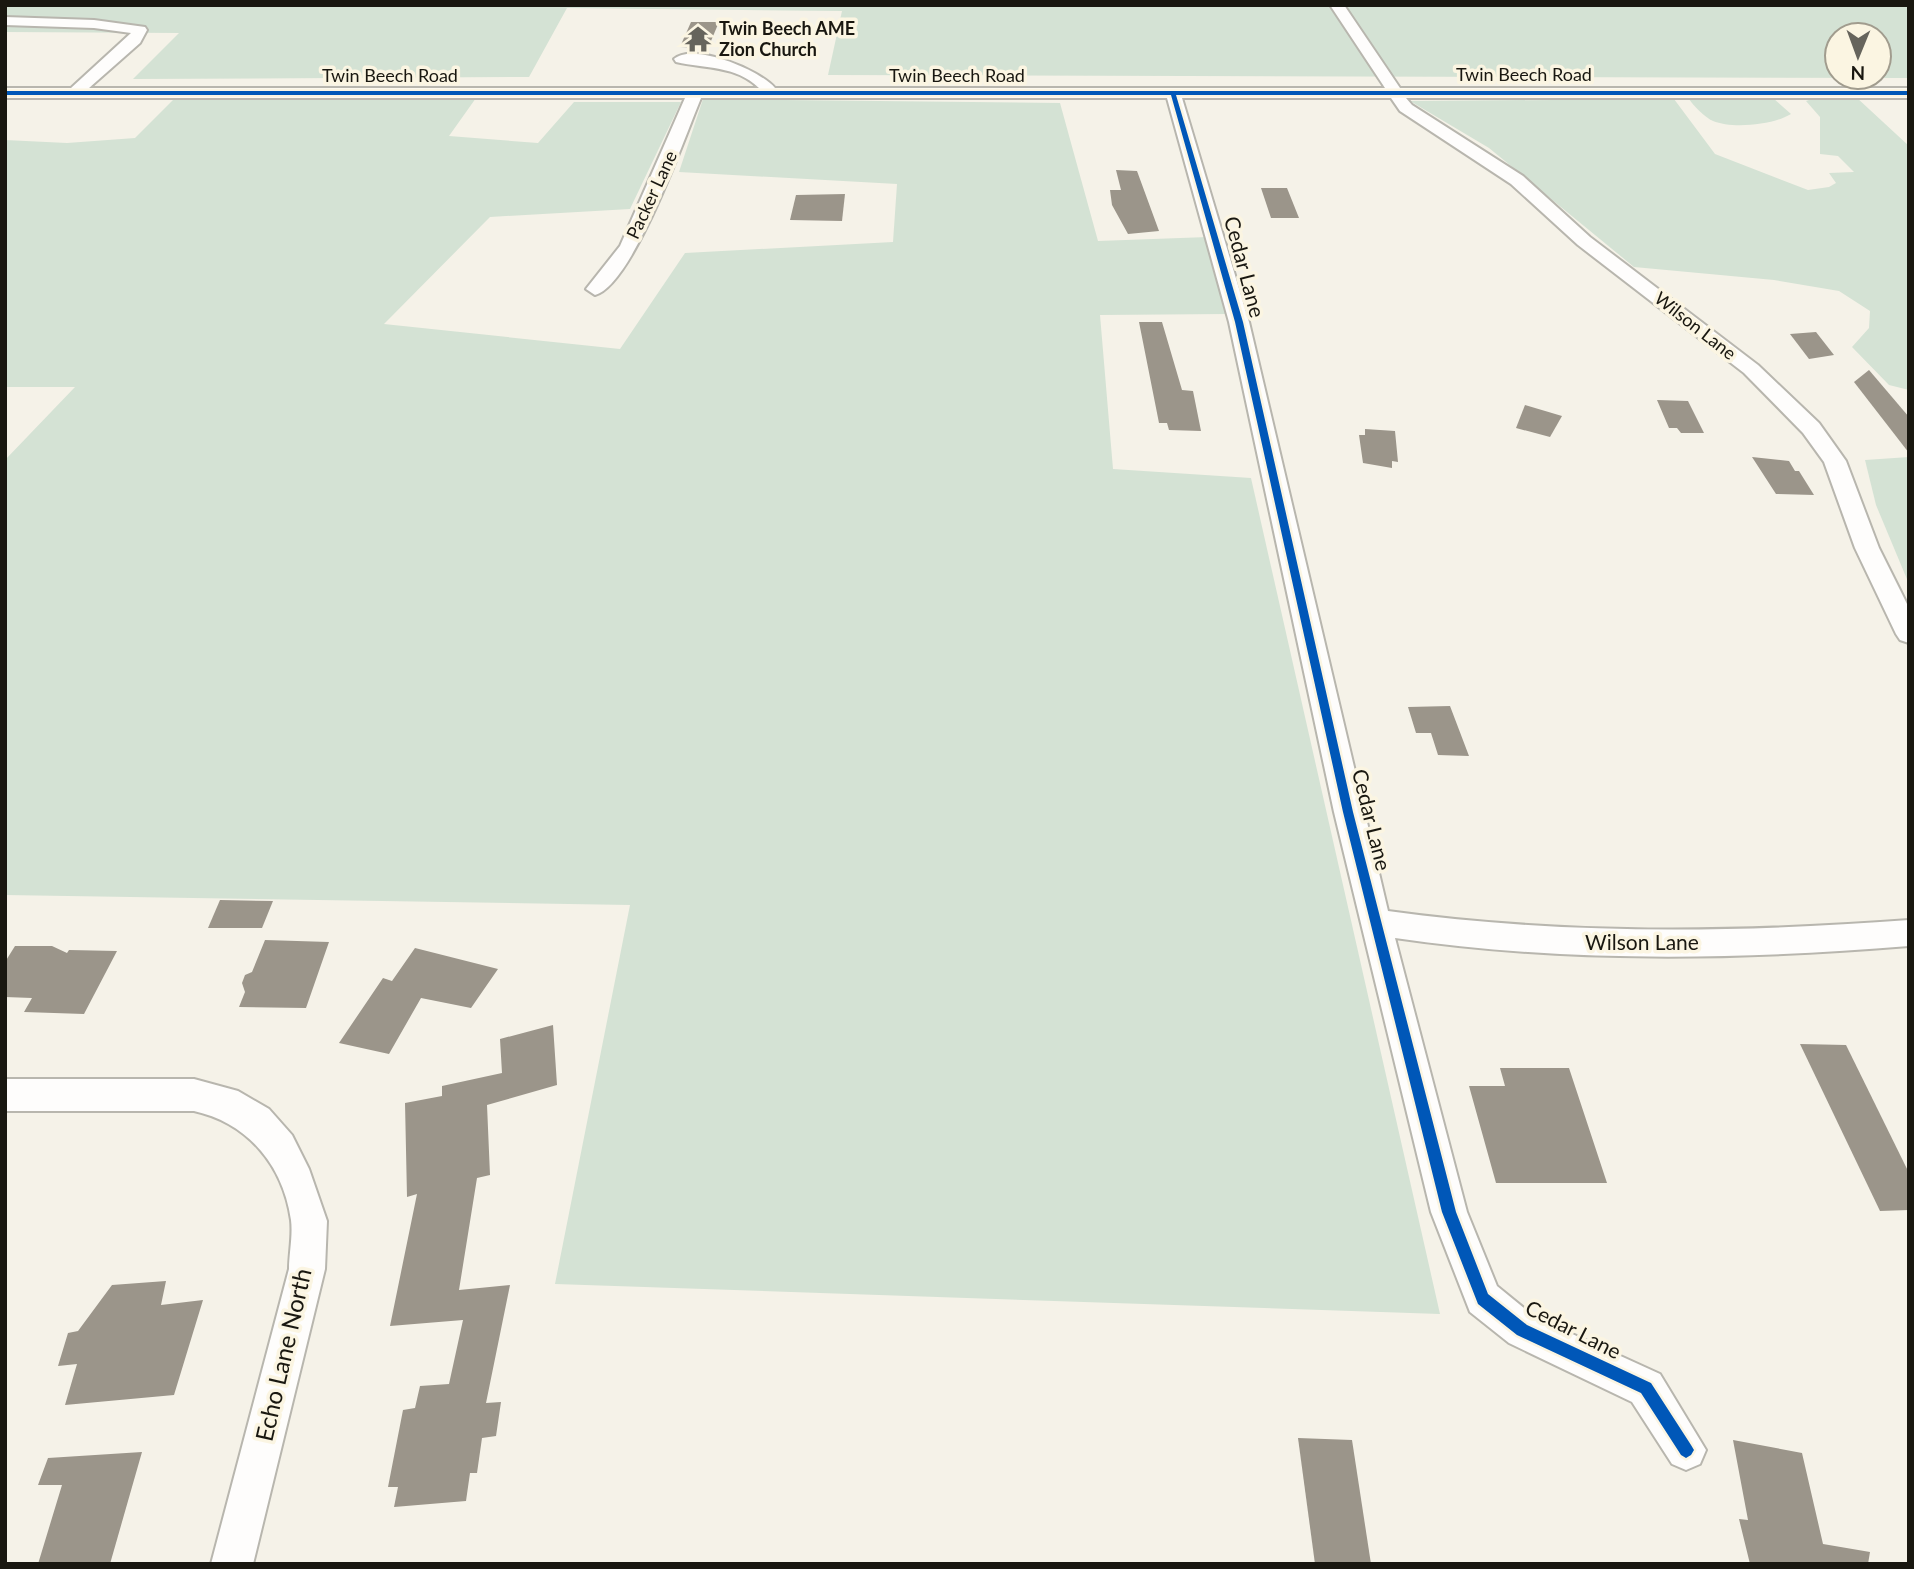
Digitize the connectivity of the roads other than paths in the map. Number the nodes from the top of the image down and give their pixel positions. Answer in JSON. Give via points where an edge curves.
{"nodes":[{"id":1,"x":1337,"y":5,"type":"edge"},
{"id":2,"x":5,"y":21,"type":"edge"},
{"id":3,"x":681,"y":59,"type":"dead end"},
{"id":4,"x":76,"y":92,"type":"junction"},
{"id":5,"x":1393,"y":92,"type":"junction"},
{"id":6,"x":5,"y":93,"type":"edge"},
{"id":7,"x":695,"y":93,"type":"junction"},
{"id":8,"x":771,"y":93,"type":"junction"},
{"id":9,"x":1173,"y":93,"type":"junction"},
{"id":10,"x":1909,"y":93,"type":"edge"},
{"id":11,"x":595,"y":289,"type":"dead end"},
{"id":12,"x":1909,"y":634,"type":"edge"},
{"id":13,"x":1376,"y":922,"type":"junction"},
{"id":14,"x":1909,"y":933,"type":"edge"},
{"id":15,"x":5,"y":1095,"type":"edge"},
{"id":16,"x":1686,"y":1450,"type":"dead end"},
{"id":17,"x":232,"y":1564,"type":"edge"}],
"edges":[{"from":1,"to":5,"type":"street","name":"Wilson Lane"},
{"from":2,"to":4,"type":"street","via":[[140,30],[135,40]]},
{"from":3,"to":8,"type":"street","via":[[749,72]]},
{"from":4,"to":6,"type":"street","name":"Twin Beech Road"},
{"from":4,"to":7,"type":"street","name":"Twin Beech Road"},
{"from":5,"to":9,"type":"street","name":"Twin Beech Road"},
{"from":5,"to":10,"type":"street","name":"Twin Beech Road"},
{"from":5,"to":12,"type":"street","name":"Wilson Lane","via":[[1406,108],[1517,180],[1584,241],[1783,398],[1835,461],[1867,548]]},
{"from":7,"to":8,"type":"street","name":"Twin Beech Road"},
{"from":7,"to":11,"type":"street","name":"Packer Lane","via":[[634,237]]},
{"from":8,"to":9,"type":"street","name":"Twin Beech Road"},
{"from":9,"to":13,"type":"street","name":"Cedar Lane","via":[[1245,345]]},
{"from":13,"to":14,"type":"street","name":"Wilson Lane","via":[[1461,936],[1664,945]]},
{"from":13,"to":16,"type":"street","name":"Cedar Lane","via":[[1449,1212],[1483,1299],[1522,1330],[1646,1388]]},
{"from":15,"to":17,"type":"street","name":"Echo Lane North","via":[[181,1095],[226,1102],[257,1121],[280,1147],[297,1181],[309,1221],[307,1269]]}]}
